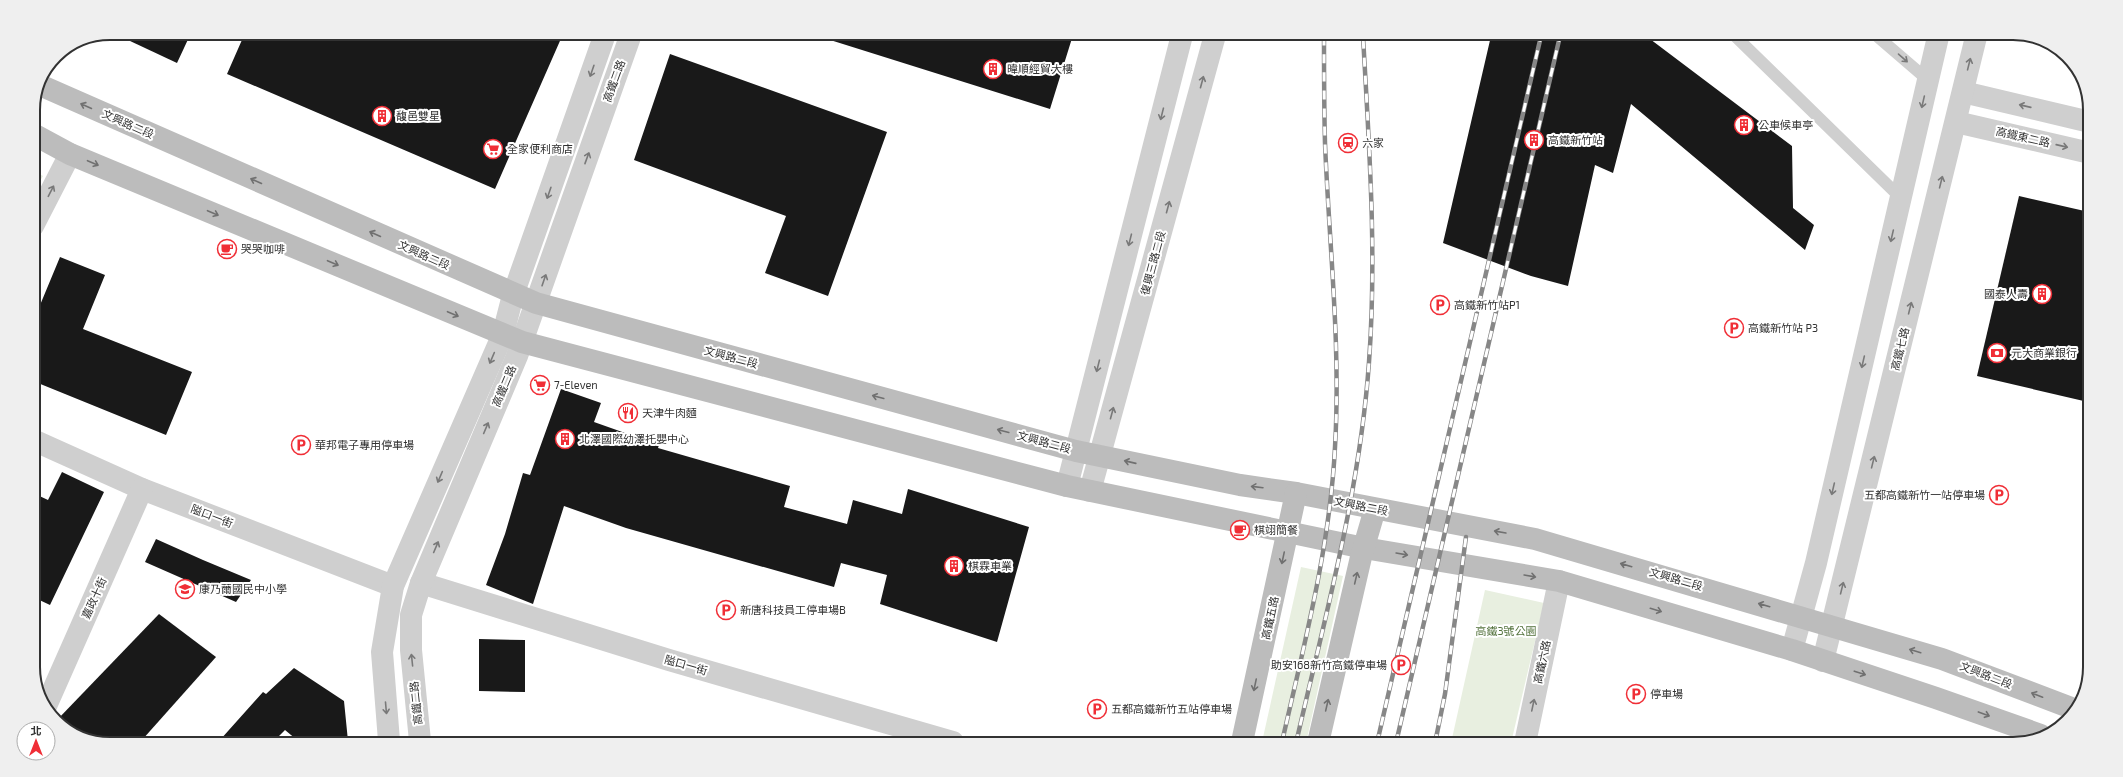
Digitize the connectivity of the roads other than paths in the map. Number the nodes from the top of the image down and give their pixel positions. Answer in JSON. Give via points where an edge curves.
{"nodes":[{"id":1,"x":603,"y":40,"type":"edge"},
{"id":2,"x":629,"y":40,"type":"edge"},
{"id":3,"x":1181,"y":40,"type":"edge"},
{"id":4,"x":1214,"y":40,"type":"edge"},
{"id":5,"x":1739,"y":40,"type":"edge"},
{"id":6,"x":1881,"y":40,"type":"edge"},
{"id":7,"x":1937,"y":40,"type":"edge"},
{"id":8,"x":1975,"y":40,"type":"edge"},
{"id":9,"x":1928,"y":80,"type":"junction"},
{"id":10,"x":44,"y":87,"type":"edge"},
{"id":11,"x":1963,"y":92,"type":"junction"},
{"id":12,"x":2083,"y":120,"type":"edge"},
{"id":13,"x":1956,"y":122,"type":"junction"},
{"id":14,"x":40,"y":138,"type":"edge"},
{"id":15,"x":2083,"y":151,"type":"edge"},
{"id":16,"x":70,"y":154,"type":"junction"},
{"id":17,"x":1901,"y":198,"type":"junction"},
{"id":18,"x":40,"y":212,"type":"edge"},
{"id":19,"x":513,"y":295,"type":"junction"},
{"id":20,"x":536,"y":303,"type":"junction"},
{"id":21,"x":512,"y":338,"type":"junction"},
{"id":22,"x":40,"y":443,"type":"edge"},
{"id":23,"x":1076,"y":451,"type":"junction"},
{"id":24,"x":1100,"y":455,"type":"junction"},
{"id":25,"x":1067,"y":486,"type":"junction"},
{"id":26,"x":142,"y":490,"type":"junction"},
{"id":27,"x":1090,"y":491,"type":"junction"},
{"id":28,"x":1296,"y":493,"type":"junction"},
{"id":29,"x":1375,"y":509,"type":"junction"},
{"id":30,"x":1288,"y":532,"type":"junction"},
{"id":31,"x":1364,"y":548,"type":"junction"},
{"id":32,"x":1559,"y":581,"type":"junction"},
{"id":33,"x":421,"y":583,"type":"junction"},
{"id":34,"x":393,"y":586,"type":"junction"},
{"id":35,"x":1801,"y":616,"type":"junction"},
{"id":36,"x":1833,"y":626,"type":"junction"},
{"id":37,"x":1792,"y":650,"type":"junction"},
{"id":38,"x":1823,"y":661,"type":"junction"},
{"id":39,"x":48,"y":701,"type":"edge"},
{"id":40,"x":2070,"y":707,"type":"edge"},
{"id":41,"x":2036,"y":733,"type":"edge"},
{"id":42,"x":389,"y":737,"type":"edge"},
{"id":43,"x":420,"y":737,"type":"edge"},
{"id":44,"x":918,"y":737,"type":"edge"},
{"id":45,"x":1243,"y":737,"type":"edge"},
{"id":46,"x":1319,"y":737,"type":"edge"},
{"id":47,"x":1526,"y":737,"type":"edge"}],
"edges":[{"from":1,"to":19,"type":"street","name":"高鐵二路","one_way":true},
{"from":20,"to":2,"type":"street","name":"高鐵二路","one_way":true},
{"from":3,"to":23,"type":"street","one_way":true},
{"from":24,"to":4,"type":"street","name":"復興三路二段","one_way":true},
{"from":5,"to":17,"type":"lane"},
{"from":6,"to":9,"type":"lane","one_way":true},
{"from":7,"to":9,"type":"street"},
{"from":11,"to":8,"type":"street","name":"高鐵七路","one_way":true},
{"from":9,"to":17,"type":"street","one_way":true},
{"from":19,"to":10,"type":"street","name":"文興路二段","one_way":true},
{"from":12,"to":11,"type":"street","one_way":true},
{"from":11,"to":13,"type":"street","name":"高鐵七路"},
{"from":13,"to":15,"type":"street","name":"高鐵東二路","one_way":true},
{"from":36,"to":13,"type":"street","name":"高鐵七路","one_way":true},
{"from":14,"to":16,"type":"street"},
{"from":18,"to":16,"type":"street","one_way":true},
{"from":16,"to":21,"type":"street","one_way":true},
{"from":17,"to":35,"type":"street","one_way":true,"via":[[1816,563]]},
{"from":19,"to":20,"type":"street","name":"文興路二段"},
{"from":19,"to":21,"type":"street","name":"高鐵二路"},
{"from":20,"to":21,"type":"street","name":"高鐵二路"},
{"from":23,"to":20,"type":"street","name":"文興路二段","one_way":true},
{"from":21,"to":25,"type":"street"},
{"from":33,"to":21,"type":"street","name":"高鐵二路","one_way":true},
{"from":21,"to":34,"type":"street","name":"高鐵二路","one_way":true},
{"from":22,"to":26,"type":"street","name":"隘口一街"},
{"from":23,"to":24,"type":"street","name":"文興路二段"},
{"from":23,"to":25,"type":"street"},
{"from":24,"to":27,"type":"street","name":"復興三路二段"},
{"from":28,"to":24,"type":"street","name":"文興路二段","one_way":true,"via":[[1232,484]]},
{"from":25,"to":27,"type":"street"},
{"from":26,"to":34,"type":"street","name":"隘口一街"},
{"from":26,"to":39,"type":"street","name":"嘉政十街"},
{"from":27,"to":30,"type":"street"},
{"from":28,"to":29,"type":"street","name":"文興路二段"},
{"from":28,"to":30,"type":"street","name":"高鐵五路"},
{"from":29,"to":31,"type":"street"},
{"from":35,"to":29,"type":"street","name":"文興路二段","one_way":true,"via":[[1535,538]]},
{"from":30,"to":31,"type":"street"},
{"from":30,"to":45,"type":"street","name":"高鐵五路","one_way":true},
{"from":31,"to":32,"type":"street","one_way":true},
{"from":46,"to":31,"type":"street","one_way":true},
{"from":32,"to":37,"type":"street","one_way":true},
{"from":47,"to":32,"type":"street","name":"高鐵六路","one_way":true},
{"from":43,"to":33,"type":"street","name":"高鐵二路","one_way":true,"via":[[410,615]]},
{"from":33,"to":44,"type":"street","name":"隘口一街"},
{"from":34,"to":42,"type":"street","name":"高鐵二路","one_way":true,"via":[[382,652]]},
{"from":35,"to":36,"type":"street","name":"文興路二段"},
{"from":35,"to":37,"type":"street"},
{"from":36,"to":38,"type":"street","name":"高鐵七路"},
{"from":40,"to":36,"type":"street","name":"文興路二段","one_way":true,"via":[[1942,659]]},
{"from":37,"to":38,"type":"street"},
{"from":38,"to":41,"type":"street","one_way":true}]}
